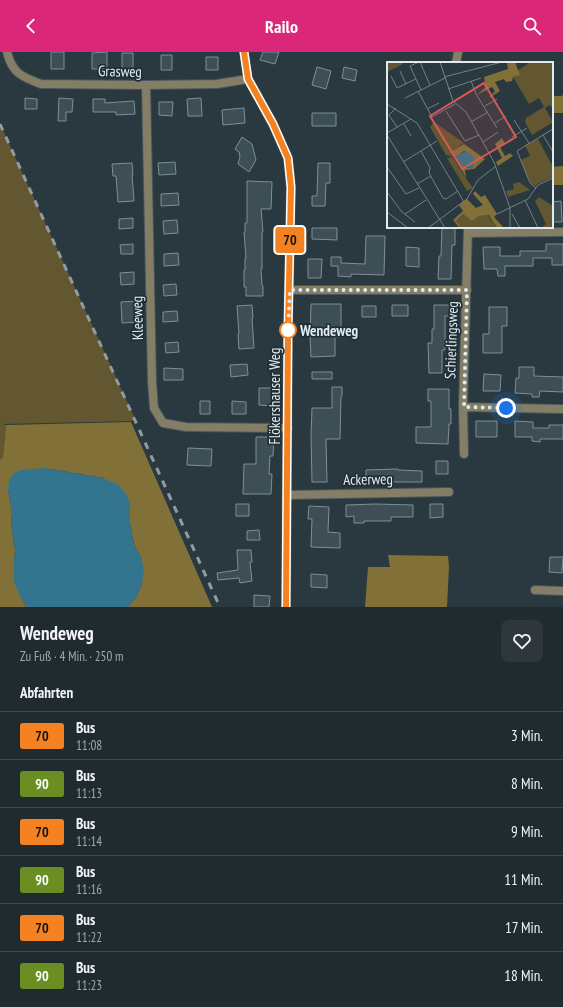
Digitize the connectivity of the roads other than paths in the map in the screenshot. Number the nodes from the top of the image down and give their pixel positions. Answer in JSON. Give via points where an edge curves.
{"nodes":[{"id":1,"x":7,"y":52,"type":"edge"},
{"id":2,"x":244,"y":52,"type":"edge"},
{"id":3,"x":458,"y":52,"type":"edge"},
{"id":4,"x":456,"y":62,"type":"edge"},
{"id":5,"x":248,"y":79,"type":"junction"},
{"id":6,"x":146,"y":85,"type":"junction"},
{"id":7,"x":468,"y":230,"type":"edge"},
{"id":8,"x":563,"y":232,"type":"edge"},
{"id":9,"x":290,"y":290,"type":"junction"},
{"id":10,"x":467,"y":290,"type":"junction"},
{"id":11,"x":464,"y":407,"type":"junction"},
{"id":12,"x":563,"y":409,"type":"edge"},
{"id":13,"x":288,"y":428,"type":"junction"},
{"id":14,"x":464,"y":454,"type":"dead end"},
{"id":15,"x":449,"y":492,"type":"dead end"},
{"id":16,"x":287,"y":495,"type":"junction"},
{"id":17,"x":535,"y":590,"type":"dead end"},
{"id":18,"x":563,"y":591,"type":"edge"},
{"id":19,"x":286,"y":607,"type":"edge"}],
"edges":[{"from":1,"to":6,"type":"street","name":"Grasweg","via":[[14,70],[27,79],[41,84]]},
{"from":2,"to":5,"type":"street","name":"Flökershauser Weg"},
{"from":3,"to":4,"type":"street"},
{"from":5,"to":6,"type":"street","name":"Grasweg","via":[[217,84]]},
{"from":5,"to":9,"type":"street","name":"Flökershauser Weg","via":[[288,158],[291,187]]},
{"from":6,"to":13,"type":"street","name":"Kleeweg","via":[[154,408],[163,423],[186,427]]},
{"from":7,"to":8,"type":"street"},
{"from":7,"to":10,"type":"street","name":"Schierlingsweg"},
{"from":9,"to":10,"type":"street"},
{"from":9,"to":13,"type":"street","name":"Flökershauser Weg"},
{"from":10,"to":11,"type":"street","name":"Schierlingsweg"},
{"from":11,"to":12,"type":"street"},
{"from":11,"to":14,"type":"street","name":"Schierlingsweg"},
{"from":13,"to":16,"type":"street","name":"Flökershauser Weg"},
{"from":15,"to":16,"type":"street","name":"Ackerweg"},
{"from":16,"to":19,"type":"street","name":"Flökershauser Weg"},
{"from":17,"to":18,"type":"street"}]}
